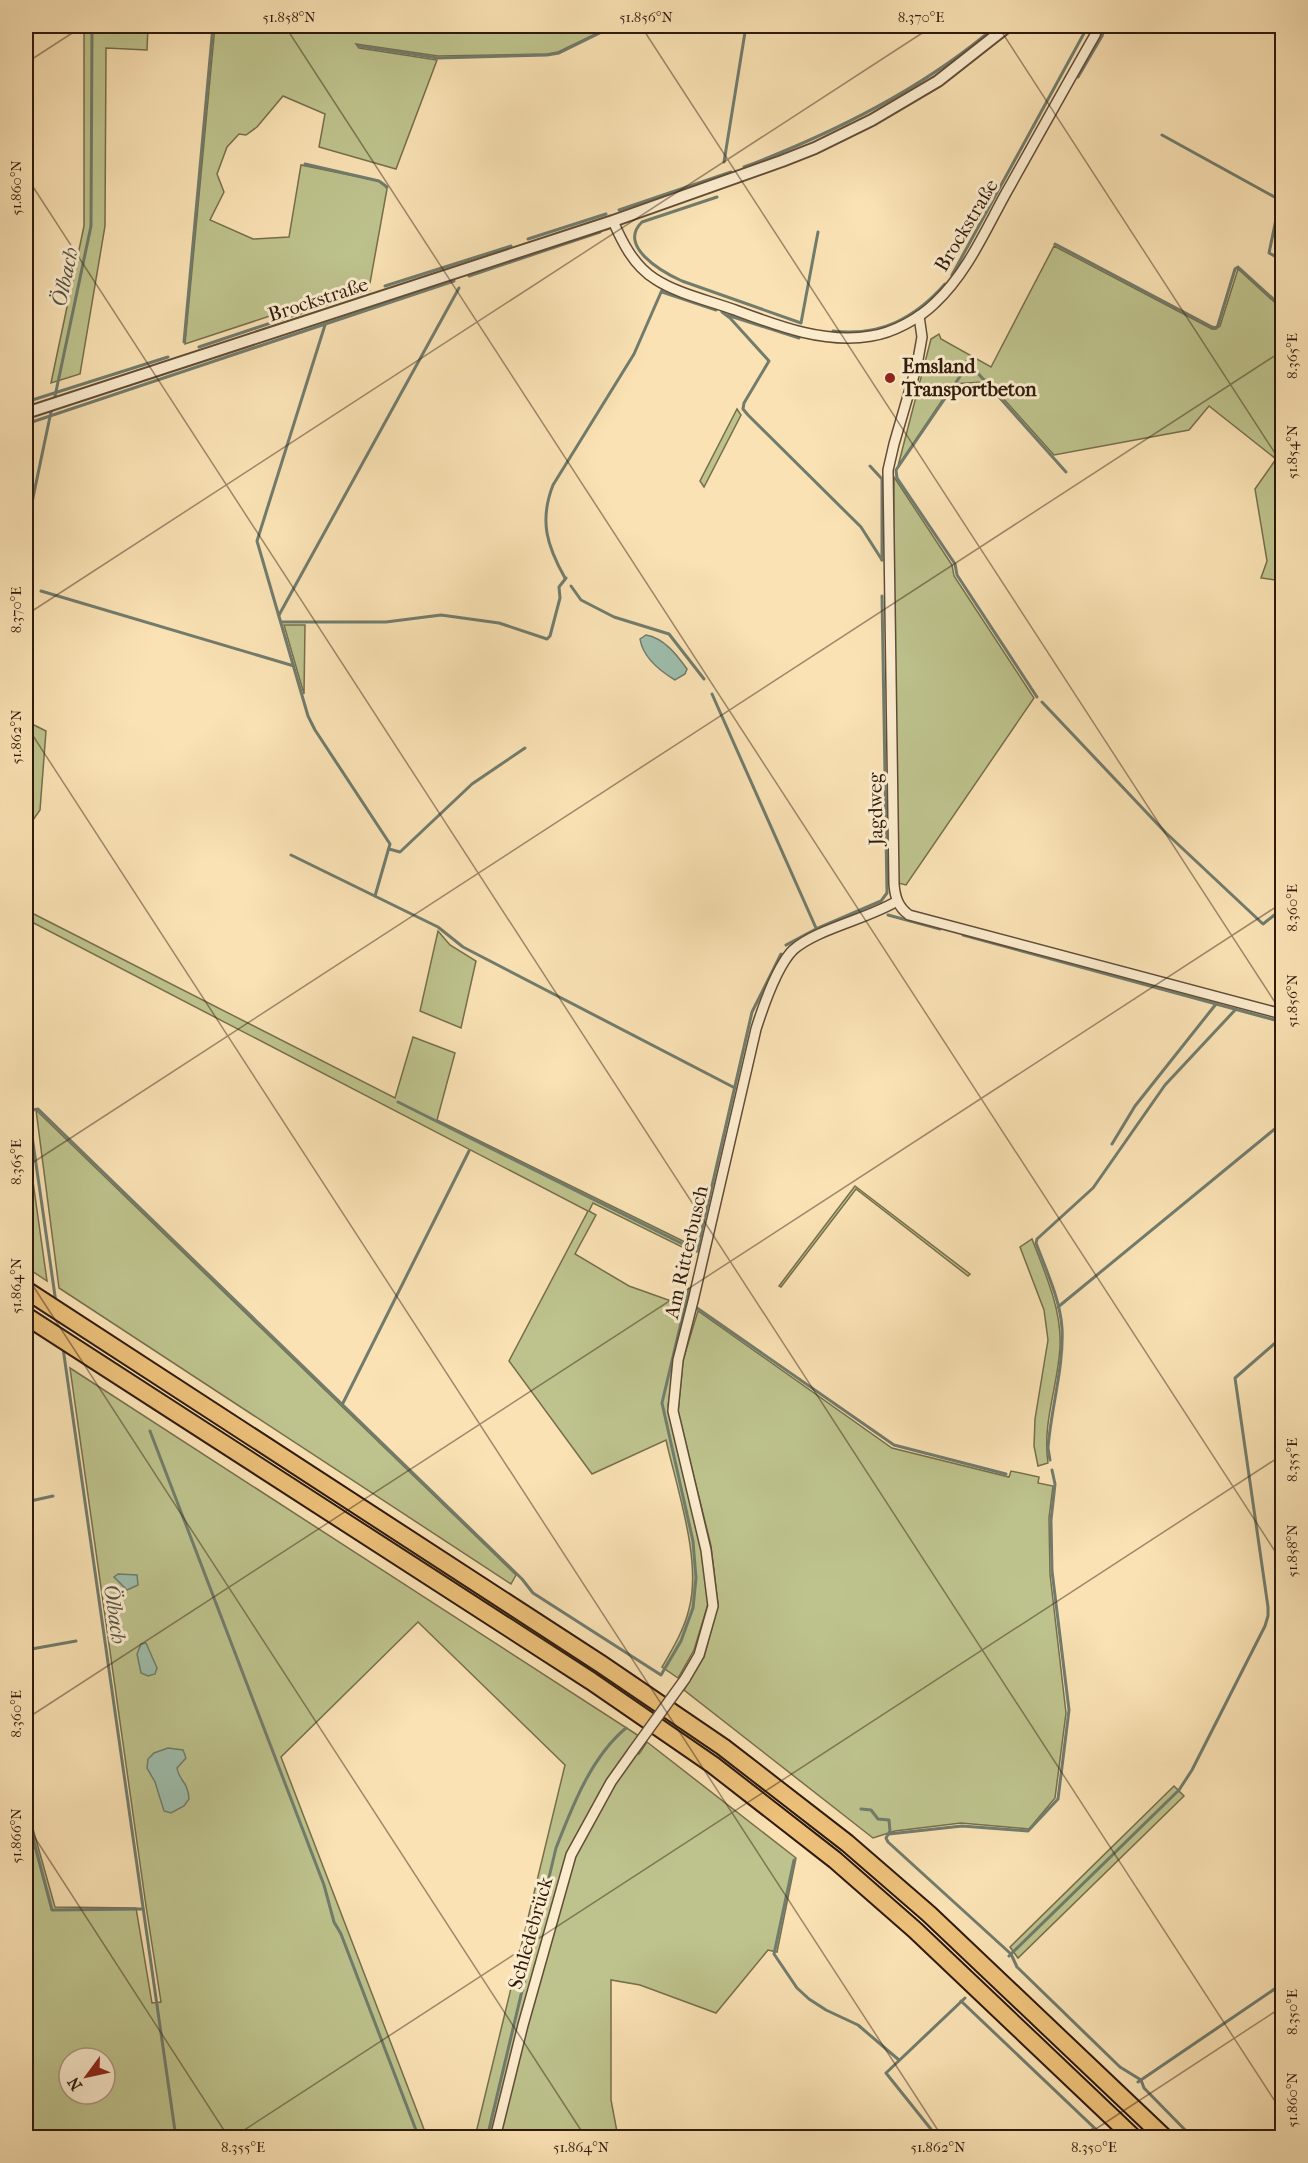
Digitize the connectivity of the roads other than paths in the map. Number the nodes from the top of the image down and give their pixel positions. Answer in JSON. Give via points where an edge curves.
{"nodes":[{"id":1,"x":1008,"y":26,"type":"edge"},
{"id":2,"x":1098,"y":26,"type":"edge"},
{"id":3,"x":613,"y":221,"type":"junction"},
{"id":4,"x":919,"y":316,"type":"junction"},
{"id":5,"x":30,"y":412,"type":"edge"},
{"id":6,"x":897,"y":901,"type":"junction"},
{"id":7,"x":1282,"y":1014,"type":"edge"},
{"id":8,"x":26,"y":1290,"type":"edge"},
{"id":9,"x":26,"y":1316,"type":"edge"},
{"id":10,"x":633,"y":1751,"type":"joint"},
{"id":11,"x":495,"y":2138,"type":"edge"},
{"id":12,"x":1134,"y":2138,"type":"edge"},
{"id":13,"x":1165,"y":2138,"type":"edge"}],
"edges":[{"from":1,"to":3,"type":"street","name":"Brockstraße","via":[[938,81],[816,148]]},
{"from":2,"to":4,"type":"street","name":"Brockstraße","via":[[965,268],[936,303]]},
{"from":3,"to":4,"type":"street","name":"Brockstraße","via":[[635,262],[655,279],[795,330],[818,336],[873,336]]},
{"from":3,"to":5,"type":"street","name":"Brockstraße"},
{"from":4,"to":6,"type":"street","name":"Jagdweg","via":[[922,337],[918,365],[888,470]]},
{"from":6,"to":7,"type":"street","via":[[909,915]]},
{"from":6,"to":10,"type":"street","name":"Am Ritterbusch","bridge":true,"via":[[791,952],[765,1001],[756,1029],[678,1360],[673,1411],[706,1550],[713,1606],[699,1655]]},
{"from":8,"to":13,"type":"highway","via":[[723,1747],[847,1843],[929,1914]]},
{"from":9,"to":12,"type":"highway","via":[[591,1681],[713,1766],[835,1860],[915,1930]]},
{"from":10,"to":11,"type":"street","name":"Schledebrück","via":[[611,1782],[571,1855]]}]}
